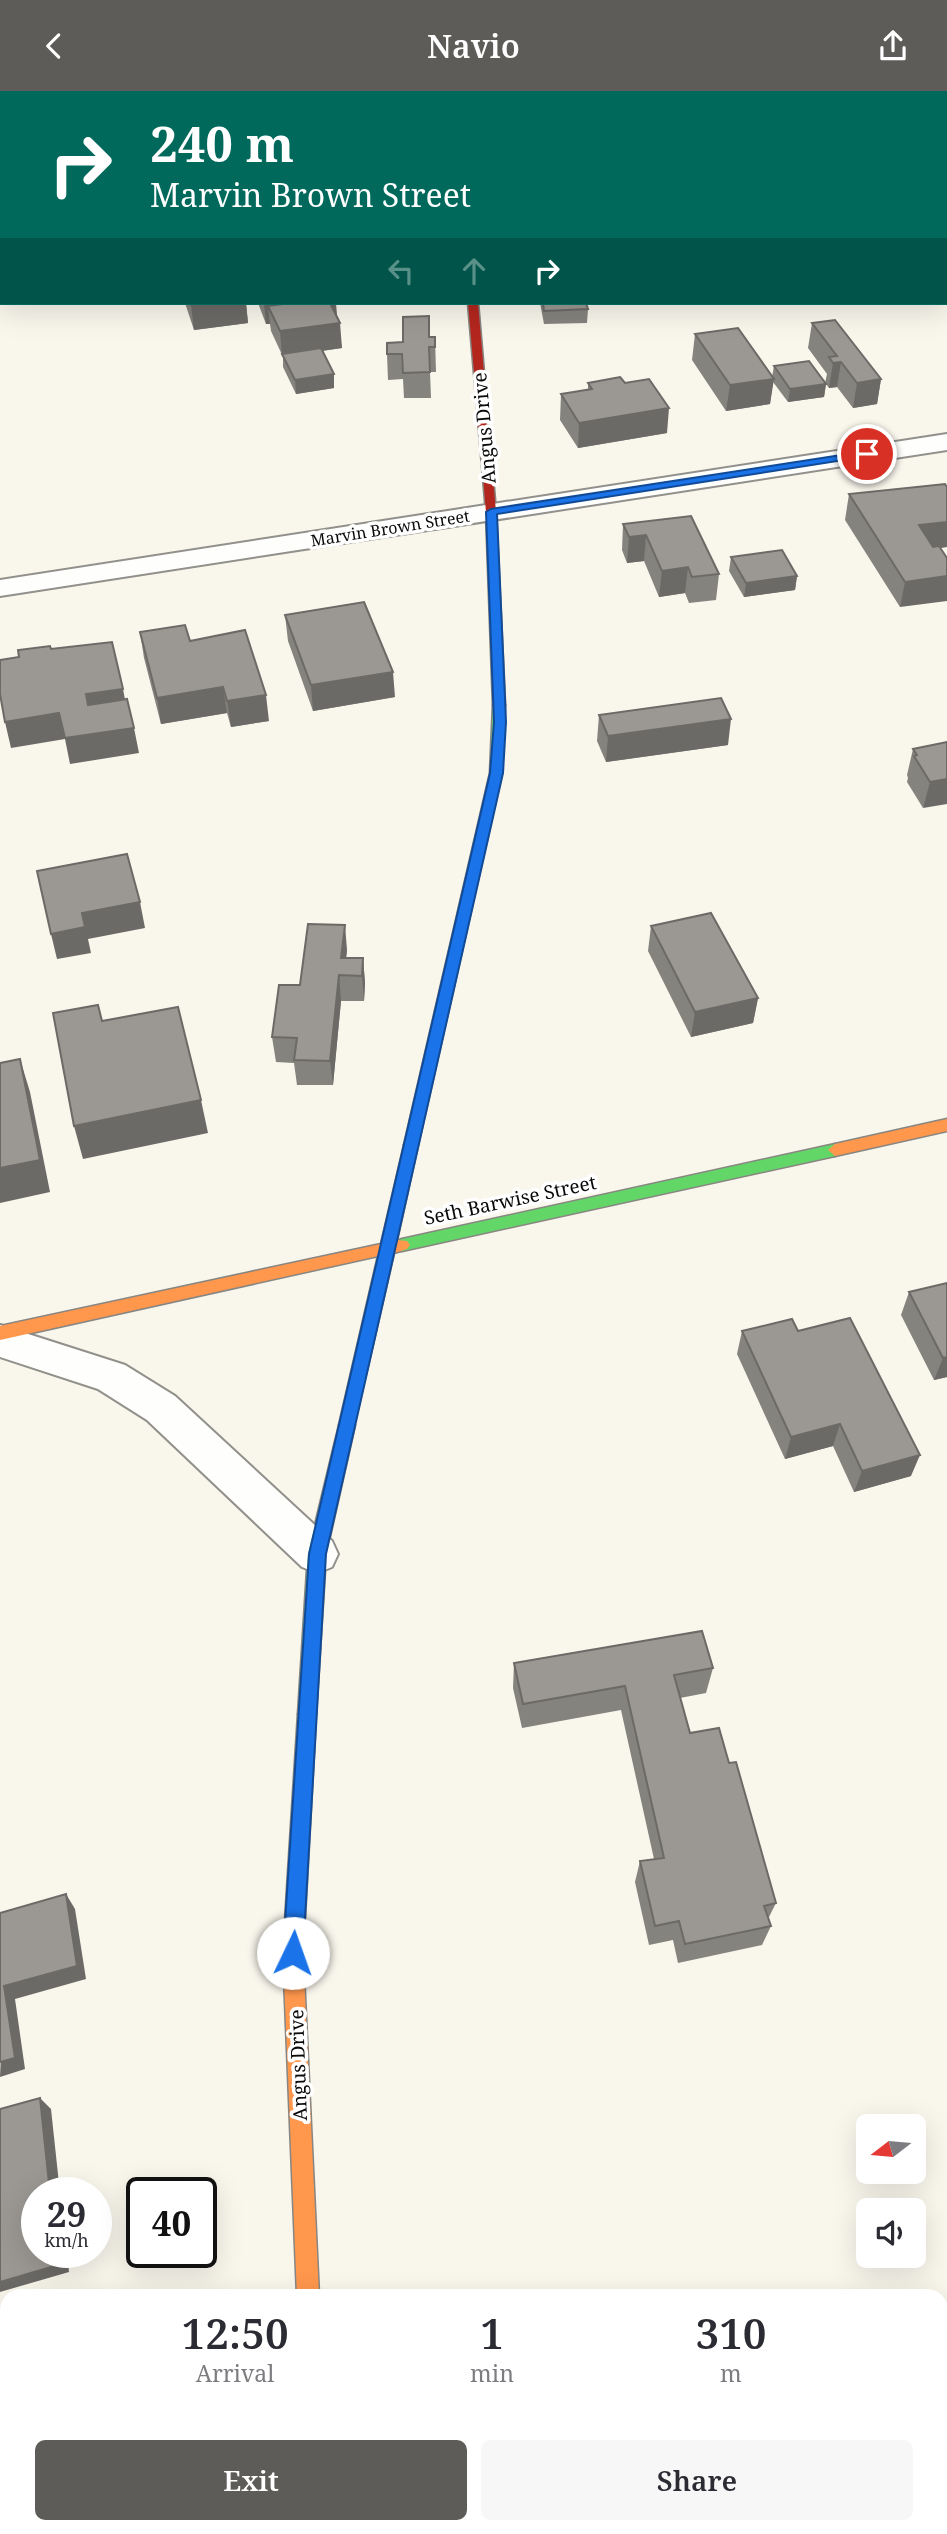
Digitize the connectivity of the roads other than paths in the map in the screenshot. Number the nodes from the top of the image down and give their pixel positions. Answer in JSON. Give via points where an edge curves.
{"nodes":[{"id":1,"x":473,"y":305,"type":"edge"},
{"id":2,"x":947,"y":442,"type":"edge"},
{"id":3,"x":491,"y":512,"type":"junction"},
{"id":4,"x":0,"y":588,"type":"edge"},
{"id":5,"x":947,"y":1125,"type":"edge"},
{"id":6,"x":387,"y":1248,"type":"junction"},
{"id":7,"x":0,"y":1333,"type":"edge"},
{"id":8,"x":0,"y":1341,"type":"edge"},
{"id":9,"x":317,"y":1554,"type":"junction"},
{"id":10,"x":308,"y":2289,"type":"edge"}],
"edges":[{"from":1,"to":3,"type":"street","name":"Angus Drive"},
{"from":2,"to":3,"type":"street","name":"Marvin Brown Street"},
{"from":3,"to":4,"type":"street","name":"Marvin Brown Street"},
{"from":3,"to":6,"type":"street","name":"Angus Drive","via":[[500,722],[496,773]]},
{"from":5,"to":6,"type":"street","name":"Seth Barwise Street"},
{"from":6,"to":7,"type":"street","name":"Seth Barwise Street"},
{"from":6,"to":9,"type":"street","name":"Angus Drive"},
{"from":8,"to":9,"type":"street","via":[[111,1377],[161,1408]]},
{"from":9,"to":10,"type":"street","name":"Angus Drive","via":[[293,1953]]}]}
